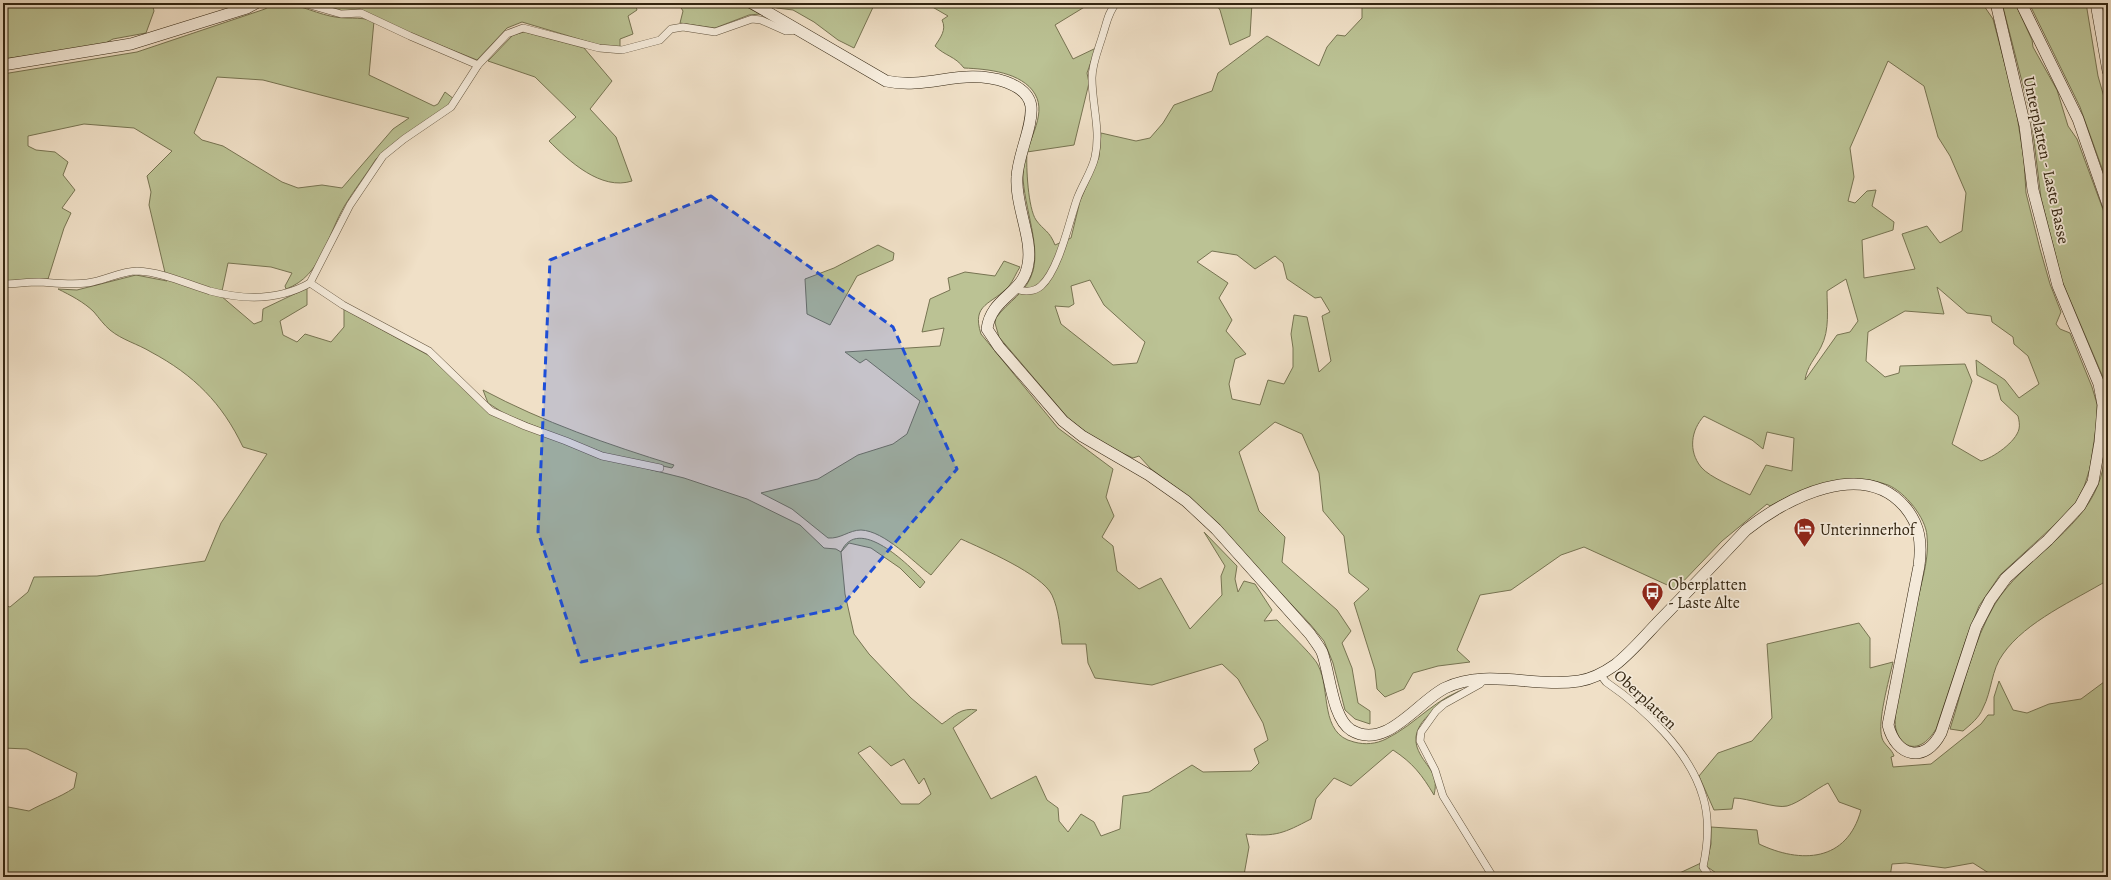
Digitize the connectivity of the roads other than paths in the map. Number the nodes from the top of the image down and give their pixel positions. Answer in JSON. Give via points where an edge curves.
{"nodes":[{"id":1,"x":256,"y":3,"type":"edge"},
{"id":2,"x":303,"y":3,"type":"edge"},
{"id":3,"x":752,"y":3,"type":"edge"},
{"id":4,"x":1116,"y":3,"type":"edge"},
{"id":5,"x":1996,"y":3,"type":"edge"},
{"id":6,"x":2021,"y":3,"type":"edge"},
{"id":7,"x":2096,"y":3,"type":"edge"},
{"id":8,"x":801,"y":30,"type":"junction"},
{"id":9,"x":3,"y":65,"type":"edge"},
{"id":10,"x":478,"y":65,"type":"junction"},
{"id":11,"x":2108,"y":71,"type":"edge"},
{"id":12,"x":2108,"y":205,"type":"edge"},
{"id":13,"x":310,"y":283,"type":"junction"},
{"id":14,"x":3,"y":284,"type":"edge"},
{"id":15,"x":1016,"y":289,"type":"junction"},
{"id":16,"x":660,"y":468,"type":"dead end"},
{"id":17,"x":1600,"y":674,"type":"junction"},
{"id":18,"x":1485,"y":678,"type":"junction"},
{"id":19,"x":1493,"y":877,"type":"edge"},
{"id":20,"x":1710,"y":877,"type":"edge"}],
"edges":[{"from":1,"to":9,"type":"main road","via":[[131,44]]},
{"from":2,"to":10,"type":"street","via":[[341,14],[361,13]]},
{"from":3,"to":8,"type":"main road"},
{"from":4,"to":15,"type":"street","via":[[1109,12],[1092,77],[1098,139],[1095,159],[1077,198],[1048,278],[1041,287],[1031,291]]},
{"from":5,"to":17,"type":"main road","name":"Unterplatten - Laste Basse","via":[[2025,126],[2033,190],[2058,286],[2099,384],[2103,405],[2093,482],[2080,506],[2048,540],[2006,578],[1990,600],[1976,627],[1941,733],[1935,745],[1926,751],[1914,753],[1901,749],[1891,736],[1888,725],[1919,566],[1919,531],[1911,514],[1900,501],[1886,490],[1869,485],[1849,484],[1813,492],[1783,504],[1764,516],[1746,530],[1630,651]]},
{"from":6,"to":12,"type":"main road","name":"Unterplatten - Laste Basse","via":[[2078,119]]},
{"from":7,"to":11,"type":"main road"},
{"from":8,"to":10,"type":"street","via":[[786,31],[761,20],[752,19],[715,32],[683,27],[671,30],[660,40],[622,50],[599,48],[523,28],[507,34]]},
{"from":8,"to":15,"type":"main road","via":[[886,80],[911,84],[966,76],[985,77],[1006,82],[1028,95],[1031,106],[1016,178],[1028,264],[1024,277]]},
{"from":10,"to":13,"type":"street","via":[[451,107],[383,156],[350,205]]},
{"from":13,"to":14,"type":"street","via":[[281,295],[260,297],[212,291],[142,271],[133,271],[90,283]]},
{"from":13,"to":16,"type":"street","via":[[343,305],[429,351],[491,410],[602,456]]},
{"from":15,"to":18,"type":"main road","via":[[992,311],[988,320],[987,329],[999,348],[1063,421],[1082,436],[1149,475],[1186,501],[1216,529],[1310,634],[1321,651],[1338,712],[1346,726],[1359,734],[1372,736],[1394,725],[1443,689],[1463,681]]},
{"from":17,"to":18,"type":"main road","via":[[1580,681]]},
{"from":17,"to":20,"type":"street","name":"Oberplatten","via":[[1606,682],[1655,722],[1695,775],[1707,820],[1707,847],[1703,867]]},
{"from":18,"to":19,"type":"street","via":[[1480,684],[1440,707],[1421,732],[1420,742],[1435,770],[1443,796]]}]}
